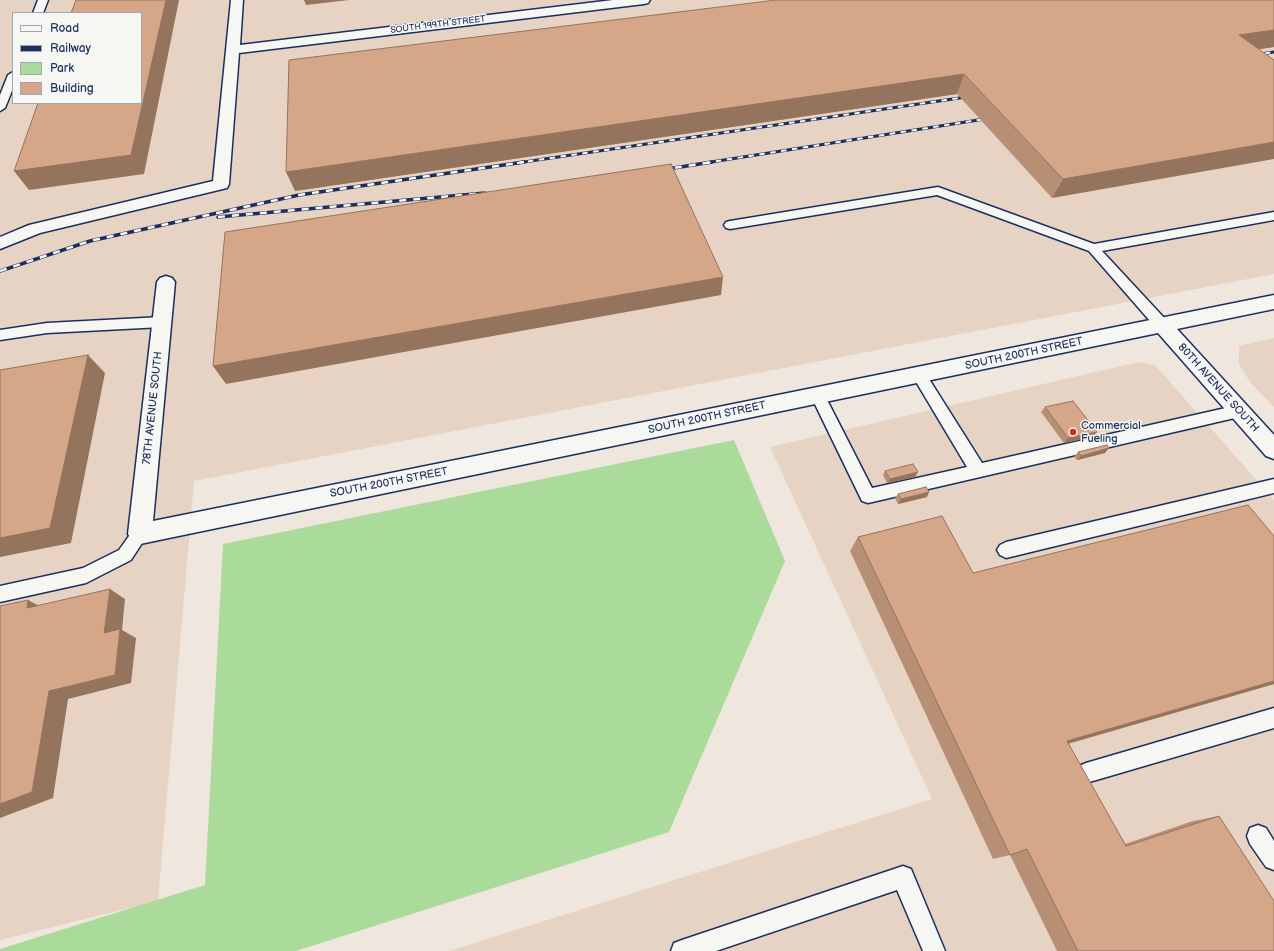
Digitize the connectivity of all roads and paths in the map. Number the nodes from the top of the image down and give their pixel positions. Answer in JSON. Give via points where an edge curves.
{"nodes":[{"id":1,"x":43,"y":0,"type":"edge"},
{"id":2,"x":237,"y":0,"type":"edge"},
{"id":3,"x":644,"y":0,"type":"edge"},
{"id":4,"x":38,"y":12,"type":"edge"},
{"id":5,"x":232,"y":50,"type":"junction"},
{"id":6,"x":12,"y":78,"type":"edge"},
{"id":7,"x":0,"y":108,"type":"edge"},
{"id":8,"x":1274,"y":216,"type":"edge"},
{"id":9,"x":730,"y":225,"type":"dead end"},
{"id":10,"x":0,"y":243,"type":"edge"},
{"id":11,"x":1093,"y":248,"type":"junction"},
{"id":12,"x":166,"y":282,"type":"dead end"},
{"id":13,"x":1274,"y":302,"type":"edge"},
{"id":14,"x":162,"y":322,"type":"junction"},
{"id":15,"x":1162,"y":325,"type":"junction"},
{"id":16,"x":0,"y":335,"type":"edge"},
{"id":17,"x":919,"y":375,"type":"junction"},
{"id":18,"x":818,"y":396,"type":"junction"},
{"id":19,"x":1239,"y":411,"type":"junction"},
{"id":20,"x":1274,"y":450,"type":"edge"},
{"id":21,"x":978,"y":471,"type":"junction"},
{"id":22,"x":1274,"y":486,"type":"edge"},
{"id":23,"x":140,"y":534,"type":"junction"},
{"id":24,"x":1006,"y":550,"type":"dead end"},
{"id":25,"x":0,"y":594,"type":"edge"},
{"id":26,"x":1274,"y":718,"type":"edge"},
{"id":27,"x":1086,"y":773,"type":"edge"},
{"id":28,"x":1258,"y":836,"type":"dead end"},
{"id":29,"x":1274,"y":859,"type":"edge"},
{"id":30,"x":682,"y":951,"type":"edge"},
{"id":31,"x":934,"y":951,"type":"edge"}],
"edges":[{"from":1,"to":4,"type":"lane"},
{"from":2,"to":5,"type":"street"},
{"from":3,"to":5,"type":"street","name":"SOUTH 199TH STREET"},
{"from":5,"to":10,"type":"street","via":[[221,184],[35,229]]},
{"from":6,"to":7,"type":"lane"},
{"from":8,"to":11,"type":"lane"},
{"from":9,"to":11,"type":"lane","via":[[938,191]]},
{"from":11,"to":15,"type":"lane"},
{"from":12,"to":14,"type":"street","name":"78TH AVENUE SOUTH"},
{"from":13,"to":15,"type":"street","name":"SOUTH 200TH STREET"},
{"from":14,"to":16,"type":"lane","via":[[47,328]]},
{"from":14,"to":23,"type":"street","name":"78TH AVENUE SOUTH"},
{"from":15,"to":17,"type":"street","name":"SOUTH 200TH STREET"},
{"from":15,"to":19,"type":"street","name":"80TH AVENUE SOUTH"},
{"from":17,"to":18,"type":"street","name":"SOUTH 200TH STREET"},
{"from":17,"to":21,"type":"lane"},
{"from":18,"to":21,"type":"lane","via":[[868,496]]},
{"from":18,"to":23,"type":"street","name":"SOUTH 200TH STREET"},
{"from":19,"to":20,"type":"street","name":"80TH AVENUE SOUTH"},
{"from":19,"to":21,"type":"lane"},
{"from":22,"to":24,"type":"lane","via":[[1236,502]]},
{"from":23,"to":25,"type":"lane","via":[[125,555],[86,575]]},
{"from":26,"to":27,"type":"lane"},
{"from":28,"to":29,"type":"lane"},
{"from":30,"to":31,"type":"lane","via":[[903,877]]}]}
